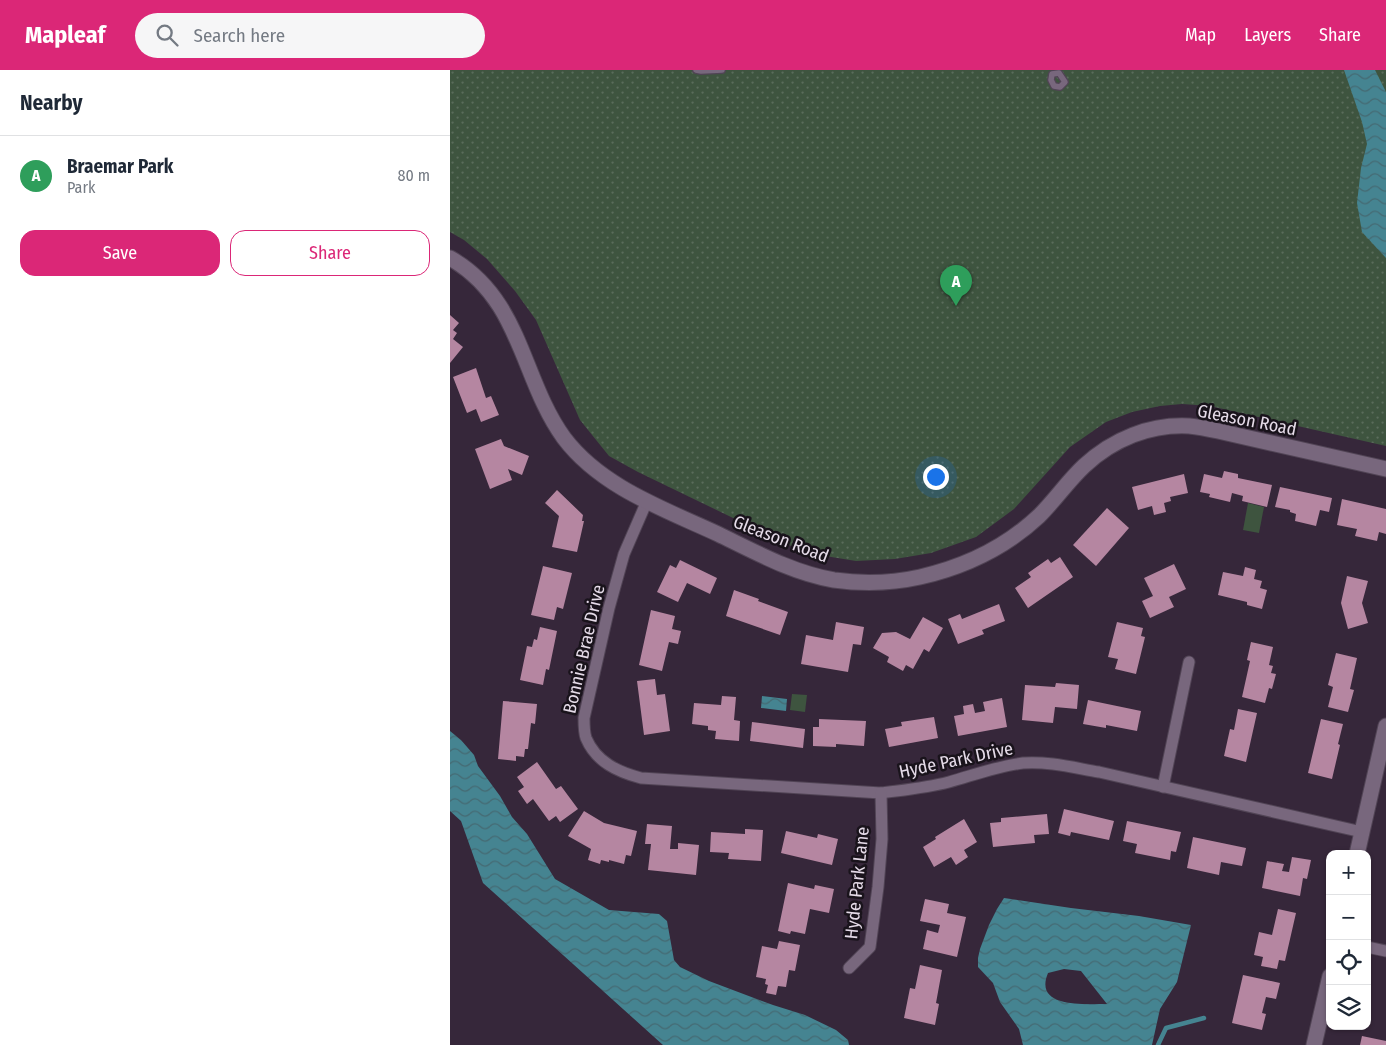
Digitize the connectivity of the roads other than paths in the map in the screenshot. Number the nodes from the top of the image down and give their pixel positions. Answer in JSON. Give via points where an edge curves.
{"nodes":[{"id":1,"x":696,"y":70,"type":"edge"},
{"id":2,"x":722,"y":70,"type":"edge"},
{"id":3,"x":450,"y":258,"type":"edge"},
{"id":4,"x":1386,"y":469,"type":"edge"},
{"id":5,"x":647,"y":501,"type":"junction"},
{"id":6,"x":1189,"y":662,"type":"dead end"},
{"id":7,"x":1386,"y":726,"type":"edge"},
{"id":8,"x":641,"y":778,"type":"joint"},
{"id":9,"x":1164,"y":787,"type":"junction"},
{"id":10,"x":881,"y":793,"type":"junction"},
{"id":11,"x":1362,"y":832,"type":"junction"},
{"id":12,"x":1358,"y":850,"type":"edge"},
{"id":13,"x":1371,"y":948,"type":"edge"},
{"id":14,"x":1386,"y":952,"type":"edge"},
{"id":15,"x":849,"y":968,"type":"dead end"},
{"id":16,"x":1328,"y":985,"type":"edge"},
{"id":17,"x":1314,"y":1045,"type":"edge"}],
"edges":[{"from":1,"to":2,"type":"lane"},
{"from":3,"to":5,"type":"street","name":"Gleason Road","via":[[483,284],[503,310],[549,414],[565,438],[585,461],[605,477]]},
{"from":4,"to":5,"type":"street","name":"Gleason Road","via":[[1218,431],[1190,426],[1159,428],[1134,434],[1108,446],[1084,466],[1038,516],[1008,541],[977,558],[944,572],[909,580],[872,582],[835,580],[800,571]]},
{"from":5,"to":8,"type":"street","name":"Bonnie Brae Drive","via":[[622,563],[584,718],[586,737],[594,753],[610,767]]},
{"from":6,"to":9,"type":"street"},
{"from":7,"to":11,"type":"street"},
{"from":8,"to":10,"type":"street","name":"Hyde Park Drive"},
{"from":9,"to":10,"type":"street","name":"Hyde Park Drive","via":[[1059,765],[1025,763],[940,784]]},
{"from":9,"to":11,"type":"street","name":"Hyde Park Drive"},
{"from":10,"to":15,"type":"street","name":"Hyde Park Lane","via":[[881,849],[870,947]]},
{"from":11,"to":12,"type":"street"},
{"from":13,"to":14,"type":"street"},
{"from":16,"to":17,"type":"street"}]}
